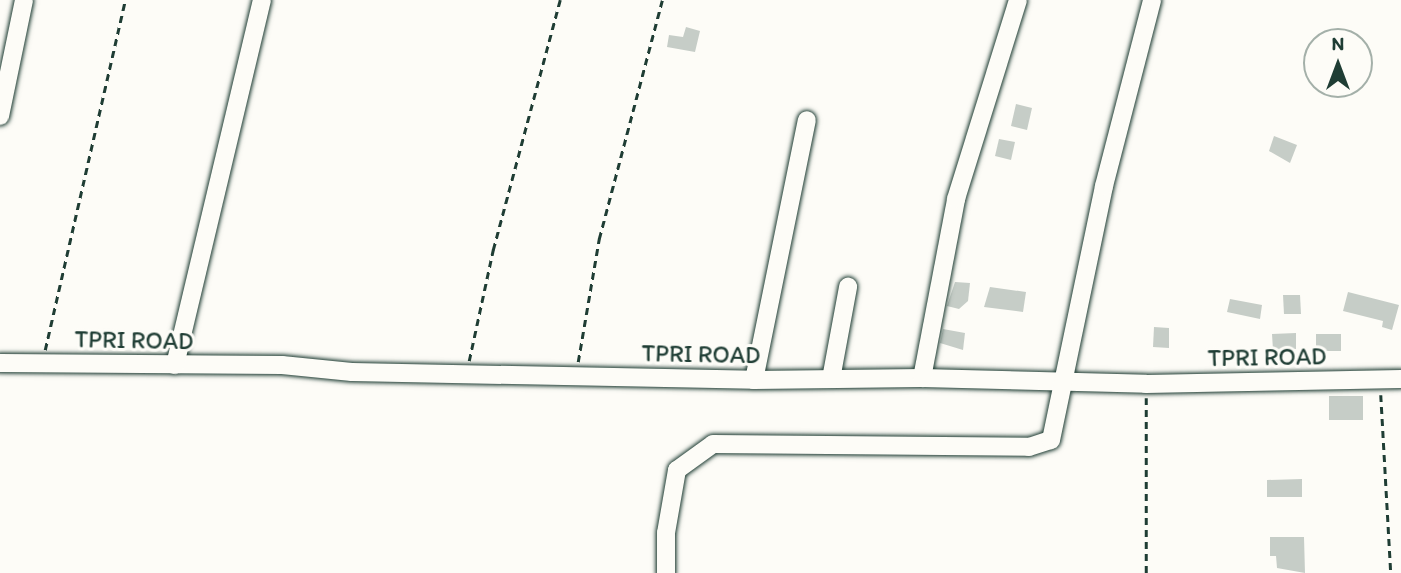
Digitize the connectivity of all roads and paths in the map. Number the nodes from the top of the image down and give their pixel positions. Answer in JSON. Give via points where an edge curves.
{"nodes":[{"id":1,"x":24,"y":0,"type":"edge"},
{"id":2,"x":125,"y":0,"type":"edge"},
{"id":3,"x":262,"y":0,"type":"edge"},
{"id":4,"x":560,"y":0,"type":"edge"},
{"id":5,"x":662,"y":0,"type":"edge"},
{"id":6,"x":1018,"y":0,"type":"edge"},
{"id":7,"x":1152,"y":0,"type":"edge"},
{"id":8,"x":0,"y":116,"type":"edge"},
{"id":9,"x":807,"y":120,"type":"dead end"},
{"id":10,"x":848,"y":287,"type":"dead end"},
{"id":11,"x":0,"y":363,"type":"edge"},
{"id":12,"x":43,"y":363,"type":"junction"},
{"id":13,"x":175,"y":365,"type":"junction"},
{"id":14,"x":466,"y":374,"type":"junction"},
{"id":15,"x":581,"y":375,"type":"junction"},
{"id":16,"x":922,"y":378,"type":"junction"},
{"id":17,"x":831,"y":379,"type":"junction"},
{"id":18,"x":1401,"y":379,"type":"edge"},
{"id":19,"x":754,"y":380,"type":"junction"},
{"id":20,"x":1381,"y":380,"type":"junction"},
{"id":21,"x":1061,"y":381,"type":"junction"},
{"id":22,"x":1146,"y":384,"type":"junction"},
{"id":23,"x":666,"y":573,"type":"edge"},
{"id":24,"x":1146,"y":573,"type":"edge"},
{"id":25,"x":1391,"y":573,"type":"edge"}],
"edges":[{"from":1,"to":8,"type":"street"},
{"from":2,"to":12,"type":"path"},
{"from":3,"to":13,"type":"street"},
{"from":4,"to":14,"type":"path","via":[[496,237]]},
{"from":5,"to":15,"type":"path","via":[[598,239],[577,359]]},
{"from":6,"to":16,"type":"street","via":[[956,199]]},
{"from":7,"to":21,"type":"street"},
{"from":9,"to":19,"type":"street"},
{"from":10,"to":17,"type":"street"},
{"from":11,"to":12,"type":"street","name":"TPRI ROAD"},
{"from":12,"to":13,"type":"street","name":"TPRI ROAD"},
{"from":13,"to":14,"type":"street","name":"TPRI ROAD"},
{"from":14,"to":15,"type":"street","name":"TPRI ROAD"},
{"from":15,"to":19,"type":"street","name":"TPRI ROAD"},
{"from":16,"to":17,"type":"street","name":"TPRI ROAD"},
{"from":16,"to":21,"type":"street","name":"TPRI ROAD"},
{"from":17,"to":19,"type":"street","name":"TPRI ROAD"},
{"from":18,"to":20,"type":"street","name":"TPRI ROAD"},
{"from":20,"to":22,"type":"street","name":"TPRI ROAD"},
{"from":20,"to":25,"type":"path"},
{"from":21,"to":22,"type":"street","name":"TPRI ROAD"},
{"from":21,"to":23,"type":"street","via":[[1054,433],[1037,446],[730,441],[705,447],[677,470]]},
{"from":22,"to":24,"type":"path"}]}
